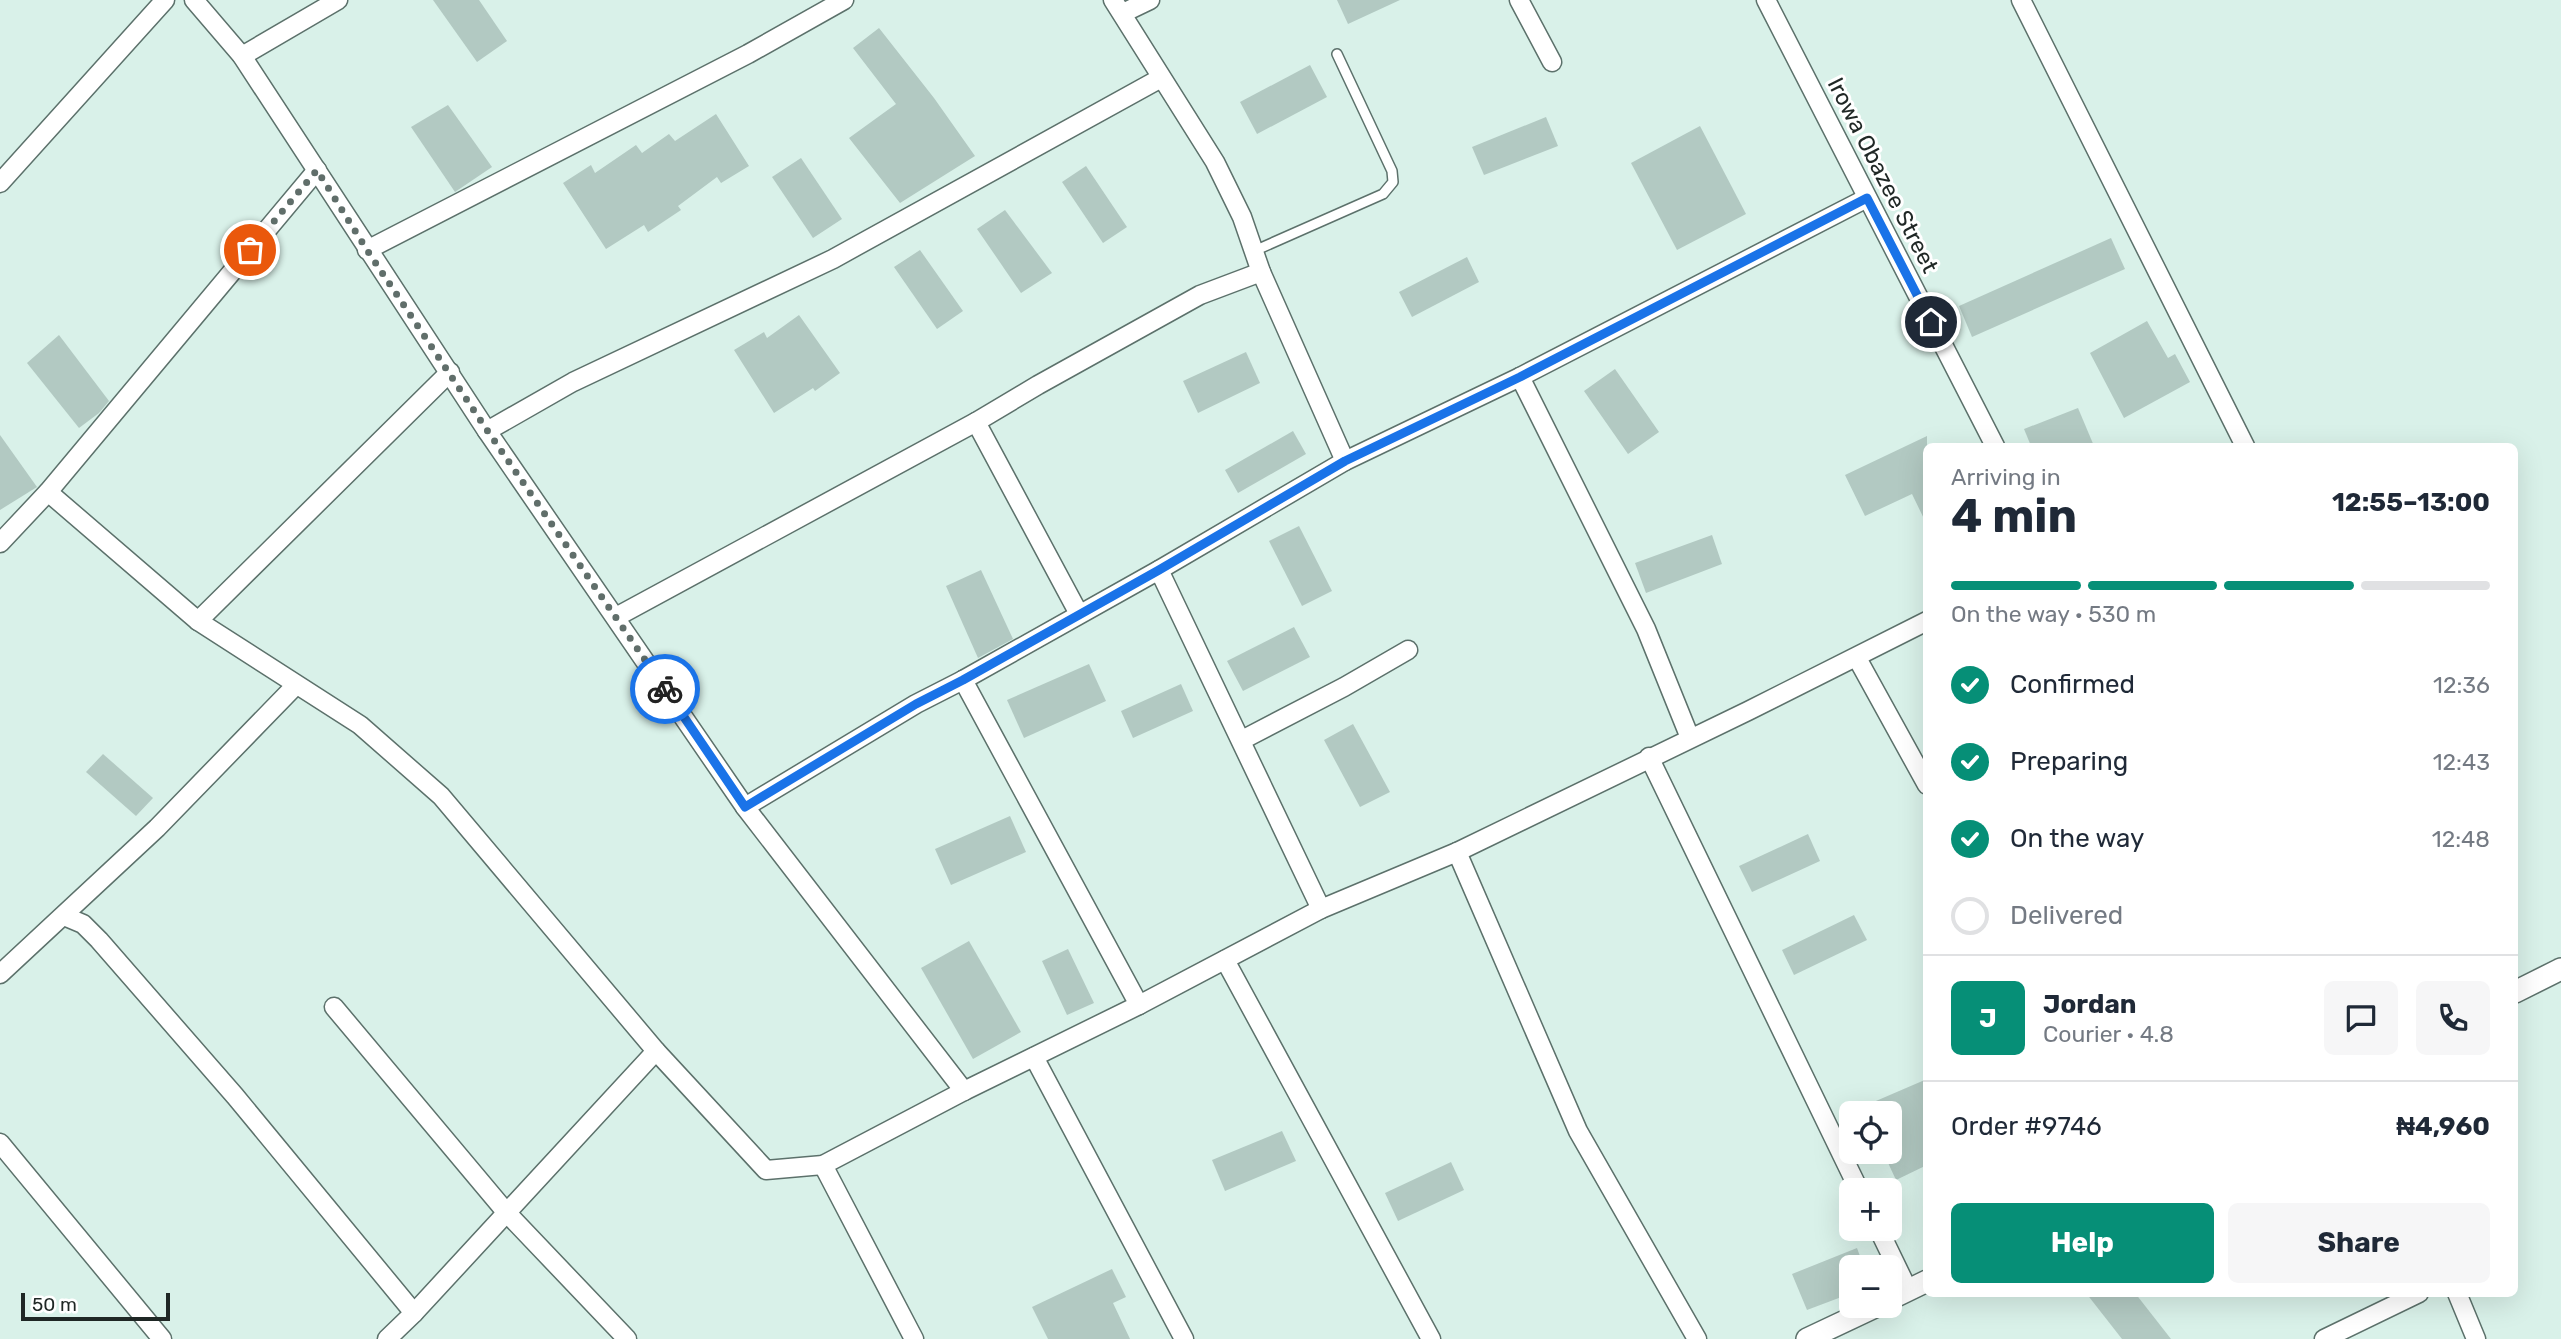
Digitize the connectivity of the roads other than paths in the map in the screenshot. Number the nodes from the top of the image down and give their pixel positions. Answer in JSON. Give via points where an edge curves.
{"nodes":[{"id":1,"x":165,"y":0,"type":"edge"},
{"id":2,"x":194,"y":0,"type":"edge"},
{"id":3,"x":338,"y":0,"type":"edge"},
{"id":4,"x":845,"y":0,"type":"edge"},
{"id":5,"x":1150,"y":0,"type":"edge"},
{"id":6,"x":1519,"y":0,"type":"edge"},
{"id":7,"x":1766,"y":0,"type":"edge"},
{"id":8,"x":2021,"y":0,"type":"edge"},
{"id":9,"x":1118,"y":7,"type":"edge"},
{"id":10,"x":1337,"y":54,"type":"dead end"},
{"id":11,"x":242,"y":56,"type":"junction"},
{"id":12,"x":1552,"y":62,"type":"dead end"},
{"id":13,"x":1161,"y":78,"type":"junction"},
{"id":14,"x":317,"y":170,"type":"junction"},
{"id":15,"x":0,"y":183,"type":"edge"},
{"id":16,"x":1867,"y":198,"type":"junction"},
{"id":17,"x":367,"y":250,"type":"junction"},
{"id":18,"x":1254,"y":251,"type":"junction"},
{"id":19,"x":1261,"y":272,"type":"junction"},
{"id":20,"x":450,"y":372,"type":"junction"},
{"id":21,"x":1520,"y":377,"type":"junction"},
{"id":22,"x":976,"y":422,"type":"junction"},
{"id":23,"x":487,"y":430,"type":"junction"},
{"id":24,"x":1993,"y":443,"type":"edge"},
{"id":25,"x":2243,"y":443,"type":"edge"},
{"id":26,"x":1345,"y":461,"type":"junction"},
{"id":27,"x":48,"y":492,"type":"junction"},
{"id":28,"x":0,"y":543,"type":"edge"},
{"id":29,"x":1159,"y":570,"type":"junction"},
{"id":30,"x":1079,"y":614,"type":"junction"},
{"id":31,"x":616,"y":617,"type":"junction"},
{"id":32,"x":198,"y":621,"type":"junction"},
{"id":33,"x":1923,"y":623,"type":"edge"},
{"id":34,"x":1408,"y":650,"type":"dead end"},
{"id":35,"x":1857,"y":658,"type":"junction"},
{"id":36,"x":963,"y":680,"type":"junction"},
{"id":37,"x":296,"y":685,"type":"junction"},
{"id":38,"x":1690,"y":738,"type":"junction"},
{"id":39,"x":1242,"y":740,"type":"junction"},
{"id":40,"x":1649,"y":757,"type":"junction"},
{"id":41,"x":1923,"y":778,"type":"edge"},
{"id":42,"x":745,"y":807,"type":"junction"},
{"id":43,"x":1457,"y":852,"type":"junction"},
{"id":44,"x":1321,"y":909,"type":"junction"},
{"id":45,"x":64,"y":916,"type":"junction"},
{"id":46,"x":1225,"y":960,"type":"junction"},
{"id":47,"x":2561,"y":969,"type":"edge"},
{"id":48,"x":0,"y":974,"type":"edge"},
{"id":49,"x":2518,"y":988,"type":"edge"},
{"id":50,"x":1139,"y":1005,"type":"junction"},
{"id":51,"x":334,"y":1007,"type":"dead end"},
{"id":52,"x":656,"y":1051,"type":"junction"},
{"id":53,"x":1034,"y":1057,"type":"junction"},
{"id":54,"x":964,"y":1091,"type":"junction"},
{"id":55,"x":0,"y":1143,"type":"edge"},
{"id":56,"x":822,"y":1165,"type":"junction"},
{"id":57,"x":1853,"y":1178,"type":"edge"},
{"id":58,"x":506,"y":1212,"type":"junction"},
{"id":59,"x":1884,"y":1241,"type":"edge"},
{"id":60,"x":1908,"y":1290,"type":"edge"},
{"id":61,"x":2410,"y":1297,"type":"edge"},
{"id":62,"x":2459,"y":1297,"type":"edge"},
{"id":63,"x":414,"y":1313,"type":"junction"},
{"id":64,"x":1852,"y":1318,"type":"edge"},
{"id":65,"x":162,"y":1339,"type":"edge"},
{"id":66,"x":387,"y":1339,"type":"edge"},
{"id":67,"x":627,"y":1339,"type":"edge"},
{"id":68,"x":914,"y":1339,"type":"edge"},
{"id":69,"x":1184,"y":1339,"type":"edge"},
{"id":70,"x":1431,"y":1339,"type":"edge"},
{"id":71,"x":1697,"y":1339,"type":"edge"},
{"id":72,"x":1807,"y":1339,"type":"edge"},
{"id":73,"x":2324,"y":1339,"type":"edge"},
{"id":74,"x":2476,"y":1339,"type":"edge"}],
"edges":[{"from":1,"to":15,"type":"street"},
{"from":2,"to":11,"type":"street"},
{"from":3,"to":11,"type":"street"},
{"from":4,"to":17,"type":"street"},
{"from":5,"to":9,"type":"street"},
{"from":6,"to":12,"type":"street"},
{"from":7,"to":16,"type":"street","name":"Irowa Obazee Street"},
{"from":8,"to":25,"type":"street"},
{"from":9,"to":13,"type":"street"},
{"from":10,"to":18,"type":"lane","via":[[1393,182],[1383,194]]},
{"from":11,"to":14,"type":"street"},
{"from":13,"to":18,"type":"street","via":[[1215,162]]},
{"from":13,"to":23,"type":"street","via":[[833,259],[573,382]]},
{"from":14,"to":17,"type":"street"},
{"from":14,"to":27,"type":"street"},
{"from":16,"to":21,"type":"street"},
{"from":16,"to":24,"type":"street","name":"Irowa Obazee Street"},
{"from":17,"to":20,"type":"street"},
{"from":18,"to":19,"type":"street"},
{"from":19,"to":22,"type":"street","via":[[1200,295]]},
{"from":19,"to":26,"type":"street"},
{"from":20,"to":23,"type":"street"},
{"from":20,"to":32,"type":"street"},
{"from":21,"to":26,"type":"street"},
{"from":21,"to":38,"type":"street","via":[[1646,629]]},
{"from":22,"to":30,"type":"street"},
{"from":22,"to":31,"type":"street"},
{"from":23,"to":31,"type":"street"},
{"from":26,"to":29,"type":"street"},
{"from":27,"to":28,"type":"street"},
{"from":27,"to":32,"type":"street"},
{"from":29,"to":30,"type":"street"},
{"from":29,"to":39,"type":"street"},
{"from":30,"to":36,"type":"street"},
{"from":31,"to":42,"type":"street"},
{"from":32,"to":37,"type":"street"},
{"from":33,"to":35,"type":"street"},
{"from":34,"to":39,"type":"street"},
{"from":35,"to":38,"type":"street"},
{"from":35,"to":41,"type":"street"},
{"from":36,"to":42,"type":"street"},
{"from":36,"to":50,"type":"street"},
{"from":37,"to":45,"type":"street"},
{"from":37,"to":52,"type":"street","via":[[360,725],[442,796]]},
{"from":38,"to":40,"type":"street"},
{"from":39,"to":44,"type":"street"},
{"from":40,"to":43,"type":"street"},
{"from":40,"to":57,"type":"street"},
{"from":42,"to":54,"type":"street"},
{"from":43,"to":44,"type":"street"},
{"from":43,"to":71,"type":"street","via":[[1578,1131]]},
{"from":44,"to":46,"type":"street"},
{"from":45,"to":48,"type":"street"},
{"from":45,"to":63,"type":"street","via":[[83,924],[99,940]]},
{"from":46,"to":50,"type":"street"},
{"from":46,"to":70,"type":"street"},
{"from":47,"to":49,"type":"street"},
{"from":50,"to":53,"type":"street"},
{"from":51,"to":58,"type":"street"},
{"from":52,"to":56,"type":"street","via":[[766,1171]]},
{"from":52,"to":58,"type":"street"},
{"from":53,"to":54,"type":"street"},
{"from":53,"to":69,"type":"street"},
{"from":54,"to":56,"type":"street"},
{"from":55,"to":65,"type":"street"},
{"from":56,"to":68,"type":"street"},
{"from":58,"to":63,"type":"street"},
{"from":58,"to":67,"type":"street"},
{"from":59,"to":60,"type":"street"},
{"from":61,"to":73,"type":"street"},
{"from":62,"to":74,"type":"street"},
{"from":63,"to":66,"type":"street"},
{"from":64,"to":72,"type":"street"}]}
